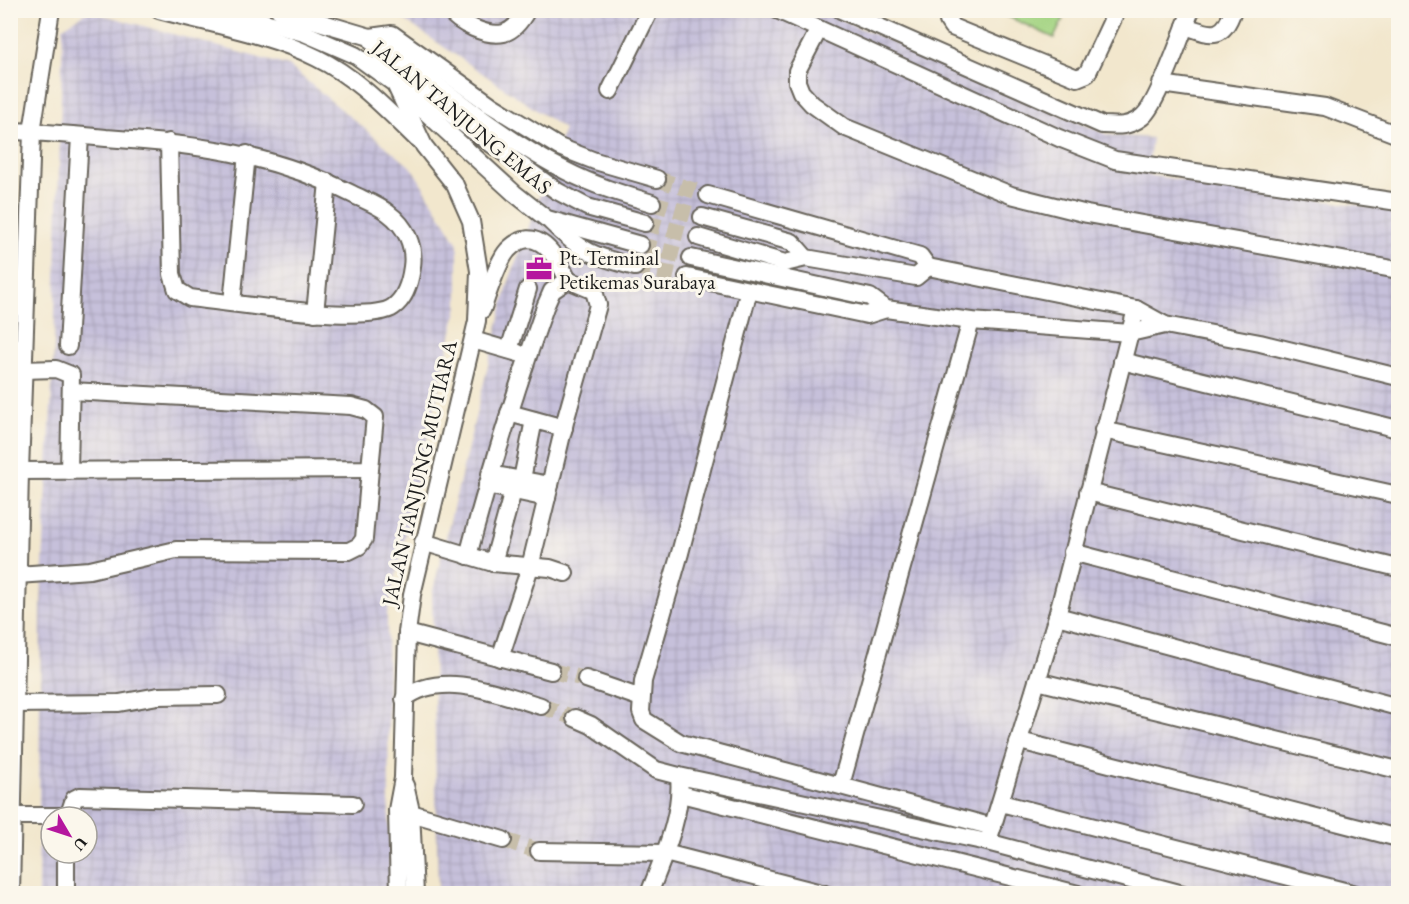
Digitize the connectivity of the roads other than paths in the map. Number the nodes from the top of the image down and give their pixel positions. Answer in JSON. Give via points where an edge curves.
{"nodes":[{"id":1,"x":51,"y":10,"type":"edge"},
{"id":2,"x":159,"y":10,"type":"edge"},
{"id":3,"x":222,"y":10,"type":"edge"},
{"id":4,"x":279,"y":10,"type":"edge"},
{"id":5,"x":449,"y":10,"type":"edge"},
{"id":6,"x":527,"y":10,"type":"edge"},
{"id":7,"x":650,"y":10,"type":"edge"},
{"id":8,"x":777,"y":10,"type":"edge"},
{"id":9,"x":950,"y":10,"type":"edge"},
{"id":10,"x":1117,"y":10,"type":"edge"},
{"id":11,"x":1233,"y":10,"type":"edge"},
{"id":12,"x":850,"y":12,"type":"edge"},
{"id":13,"x":327,"y":17,"type":"edge"},
{"id":14,"x":1188,"y":18,"type":"edge"},
{"id":15,"x":819,"y":29,"type":"junction"},
{"id":16,"x":370,"y":38,"type":"junction"},
{"id":17,"x":1006,"y":50,"type":"junction"},
{"id":18,"x":995,"y":77,"type":"junction"},
{"id":19,"x":395,"y":84,"type":"junction"},
{"id":20,"x":1161,"y":84,"type":"junction"},
{"id":21,"x":610,"y":91,"type":"dead end"},
{"id":22,"x":10,"y":132,"type":"edge"},
{"id":23,"x":32,"y":132,"type":"junction"},
{"id":24,"x":1398,"y":135,"type":"edge"},
{"id":25,"x":80,"y":136,"type":"junction"},
{"id":26,"x":169,"y":142,"type":"junction"},
{"id":27,"x":424,"y":146,"type":"junction"},
{"id":28,"x":247,"y":154,"type":"junction"},
{"id":29,"x":657,"y":179,"type":"tunnel mouth"},
{"id":30,"x":328,"y":182,"type":"junction"},
{"id":31,"x":708,"y":195,"type":"tunnel mouth"},
{"id":32,"x":1398,"y":202,"type":"edge"},
{"id":33,"x":652,"y":203,"type":"tunnel mouth"},
{"id":34,"x":702,"y":217,"type":"tunnel mouth"},
{"id":35,"x":547,"y":219,"type":"junction"},
{"id":36,"x":645,"y":223,"type":"tunnel mouth"},
{"id":37,"x":698,"y":237,"type":"tunnel mouth"},
{"id":38,"x":640,"y":245,"type":"tunnel mouth"},
{"id":39,"x":691,"y":258,"type":"tunnel mouth"},
{"id":40,"x":806,"y":258,"type":"junction"},
{"id":41,"x":635,"y":267,"type":"tunnel mouth"},
{"id":42,"x":928,"y":267,"type":"junction"},
{"id":43,"x":1398,"y":270,"type":"edge"},
{"id":44,"x":687,"y":277,"type":"tunnel mouth"},
{"id":45,"x":568,"y":280,"type":"junction"},
{"id":46,"x":528,"y":289,"type":"dead end"},
{"id":47,"x":748,"y":290,"type":"junction"},
{"id":48,"x":232,"y":303,"type":"junction"},
{"id":49,"x":886,"y":309,"type":"junction"},
{"id":50,"x":1136,"y":309,"type":"junction"},
{"id":51,"x":315,"y":313,"type":"junction"},
{"id":52,"x":477,"y":321,"type":"junction"},
{"id":53,"x":971,"y":321,"type":"junction"},
{"id":54,"x":1165,"y":326,"type":"junction"},
{"id":55,"x":1130,"y":333,"type":"junction"},
{"id":56,"x":473,"y":340,"type":"junction"},
{"id":57,"x":68,"y":346,"type":"dead end"},
{"id":58,"x":509,"y":350,"type":"junction"},
{"id":59,"x":528,"y":356,"type":"junction"},
{"id":60,"x":1122,"y":362,"type":"junction"},
{"id":61,"x":23,"y":370,"type":"junction"},
{"id":62,"x":1398,"y":377,"type":"edge"},
{"id":63,"x":71,"y":391,"type":"junction"},
{"id":64,"x":509,"y":413,"type":"junction"},
{"id":65,"x":534,"y":420,"type":"junction"},
{"id":66,"x":564,"y":428,"type":"junction"},
{"id":67,"x":1398,"y":429,"type":"edge"},
{"id":68,"x":1103,"y":430,"type":"junction"},
{"id":69,"x":370,"y":469,"type":"junction"},
{"id":70,"x":20,"y":471,"type":"junction"},
{"id":71,"x":69,"y":471,"type":"junction"},
{"id":72,"x":489,"y":479,"type":"junction"},
{"id":73,"x":517,"y":485,"type":"junction"},
{"id":74,"x":549,"y":492,"type":"junction"},
{"id":75,"x":1088,"y":492,"type":"junction"},
{"id":76,"x":1398,"y":495,"type":"edge"},
{"id":77,"x":423,"y":542,"type":"junction"},
{"id":78,"x":1072,"y":552,"type":"junction"},
{"id":79,"x":468,"y":556,"type":"junction"},
{"id":80,"x":493,"y":563,"type":"junction"},
{"id":81,"x":530,"y":567,"type":"junction"},
{"id":82,"x":1398,"y":568,"type":"edge"},
{"id":83,"x":565,"y":573,"type":"dead end"},
{"id":84,"x":18,"y":575,"type":"junction"},
{"id":85,"x":1057,"y":616,"type":"junction"},
{"id":86,"x":407,"y":633,"type":"junction"},
{"id":87,"x":1398,"y":637,"type":"edge"},
{"id":88,"x":500,"y":658,"type":"junction"},
{"id":89,"x":551,"y":671,"type":"tunnel mouth"},
{"id":90,"x":586,"y":679,"type":"tunnel mouth"},
{"id":91,"x":1037,"y":681,"type":"junction"},
{"id":92,"x":218,"y":695,"type":"dead end"},
{"id":93,"x":641,"y":698,"type":"junction"},
{"id":94,"x":404,"y":699,"type":"junction"},
{"id":95,"x":13,"y":704,"type":"edge"},
{"id":96,"x":541,"y":706,"type":"tunnel mouth"},
{"id":97,"x":1398,"y":707,"type":"edge"},
{"id":98,"x":575,"y":718,"type":"tunnel mouth"},
{"id":99,"x":1020,"y":741,"type":"junction"},
{"id":100,"x":1398,"y":770,"type":"edge"},
{"id":101,"x":680,"y":776,"type":"junction"},
{"id":102,"x":841,"y":785,"type":"junction"},
{"id":103,"x":681,"y":794,"type":"junction"},
{"id":104,"x":1001,"y":803,"type":"junction"},
{"id":105,"x":353,"y":804,"type":"dead end"},
{"id":106,"x":72,"y":805,"type":"edge"},
{"id":107,"x":404,"y":810,"type":"junction"},
{"id":108,"x":12,"y":816,"type":"junction"},
{"id":109,"x":39,"y":816,"type":"edge"},
{"id":110,"x":990,"y":834,"type":"junction"},
{"id":111,"x":1398,"y":838,"type":"edge"},
{"id":112,"x":503,"y":840,"type":"tunnel mouth"},
{"id":113,"x":539,"y":851,"type":"tunnel mouth"},
{"id":114,"x":665,"y":854,"type":"junction"},
{"id":115,"x":66,"y":865,"type":"edge"},
{"id":116,"x":419,"y":892,"type":"edge"},
{"id":117,"x":11,"y":894,"type":"edge"},
{"id":118,"x":66,"y":894,"type":"edge"},
{"id":119,"x":399,"y":894,"type":"edge"},
{"id":120,"x":649,"y":894,"type":"edge"},
{"id":121,"x":825,"y":894,"type":"edge"},
{"id":122,"x":1078,"y":894,"type":"edge"},
{"id":123,"x":1183,"y":894,"type":"edge"},
{"id":124,"x":1356,"y":894,"type":"edge"}],
"edges":[{"from":1,"to":23,"type":"lane"},
{"from":2,"to":27,"type":"lane","via":[[263,38],[317,58],[362,87]]},
{"from":3,"to":19,"type":"lane","name":"JALAN TANJUNG EMAS","via":[[314,38],[354,55]]},
{"from":4,"to":13,"type":"lane","name":"JALAN TANJUNG EMAS"},
{"from":5,"to":6,"type":"lane","via":[[477,30],[503,33],[516,25]]},
{"from":7,"to":21,"type":"lane"},
{"from":8,"to":15,"type":"lane"},
{"from":9,"to":17,"type":"lane","via":[[948,21],[952,27]]},
{"from":10,"to":17,"type":"lane","via":[[1084,78]]},
{"from":11,"to":14,"type":"lane","via":[[1228,27],[1220,33],[1209,34]]},
{"from":12,"to":18,"type":"lane"},
{"from":13,"to":16,"type":"lane","name":"JALAN TANJUNG EMAS"},
{"from":14,"to":20,"type":"lane"},
{"from":15,"to":32,"type":"lane","via":[[1115,160]]},
{"from":15,"to":43,"type":"lane","via":[[797,71],[796,82],[812,104],[844,127],[1011,195],[1087,214]]},
{"from":16,"to":29,"type":"lane","via":[[392,34],[491,105],[559,147]]},
{"from":16,"to":33,"type":"lane","via":[[524,147],[565,171]]},
{"from":16,"to":36,"type":"lane","name":"JALAN TANJUNG EMAS","via":[[384,61],[557,191],[587,207]]},
{"from":17,"to":18,"type":"lane"},
{"from":18,"to":20,"type":"lane","via":[[1102,125],[1125,127],[1144,116]]},
{"from":19,"to":27,"type":"lane","name":"JALAN TANJUNG MUTIARA"},
{"from":19,"to":35,"type":"lane","name":"JALAN TANJUNG EMAS"},
{"from":20,"to":24,"type":"lane","via":[[1325,107]]},
{"from":22,"to":23,"type":"lane"},
{"from":23,"to":25,"type":"lane"},
{"from":23,"to":61,"type":"lane"},
{"from":25,"to":26,"type":"lane"},
{"from":25,"to":57,"type":"lane"},
{"from":26,"to":28,"type":"lane"},
{"from":26,"to":48,"type":"lane","via":[[172,274],[177,290],[190,298]]},
{"from":27,"to":52,"type":"lane","name":"JALAN TANJUNG MUTIARA","via":[[455,185],[471,222],[479,270]]},
{"from":28,"to":30,"type":"lane"},
{"from":28,"to":48,"type":"lane"},
{"from":30,"to":51,"type":"lane"},
{"from":30,"to":51,"type":"lane","via":[[388,212],[404,228],[414,253],[409,286],[393,307],[380,313]]},
{"from":31,"to":42,"type":"lane","via":[[920,256]]},
{"from":34,"to":40,"type":"lane","via":[[792,242]]},
{"from":35,"to":38,"type":"lane","name":"JALAN TANJUNG EMAS"},
{"from":35,"to":41,"type":"lane","via":[[572,243],[594,256]]},
{"from":37,"to":40,"type":"lane","via":[[785,263]]},
{"from":39,"to":49,"type":"lane","via":[[870,297]]},
{"from":40,"to":42,"type":"lane","via":[[916,277]]},
{"from":42,"to":50,"type":"lane"},
{"from":44,"to":47,"type":"lane"},
{"from":45,"to":52,"type":"lane","name":"JALAN TANJUNG MUTIARA","via":[[558,258],[547,246],[535,240],[519,241],[507,252]]},
{"from":45,"to":59,"type":"lane","via":[[552,291]]},
{"from":45,"to":66,"type":"lane","via":[[594,291],[598,305]]},
{"from":46,"to":58,"type":"lane"},
{"from":47,"to":49,"type":"lane","via":[[867,315]]},
{"from":47,"to":93,"type":"lane"},
{"from":48,"to":51,"type":"lane"},
{"from":49,"to":53,"type":"lane"},
{"from":50,"to":54,"type":"lane"},
{"from":50,"to":55,"type":"lane"},
{"from":52,"to":56,"type":"lane","name":"JALAN TANJUNG MUTIARA"},
{"from":53,"to":55,"type":"lane"},
{"from":53,"to":102,"type":"lane"},
{"from":54,"to":55,"type":"lane"},
{"from":54,"to":62,"type":"lane","via":[[1260,343]]},
{"from":55,"to":60,"type":"lane"},
{"from":56,"to":58,"type":"lane"},
{"from":56,"to":77,"type":"lane","name":"JALAN TANJUNG MUTIARA"},
{"from":58,"to":59,"type":"lane"},
{"from":59,"to":64,"type":"lane"},
{"from":60,"to":67,"type":"lane"},
{"from":60,"to":68,"type":"lane"},
{"from":61,"to":63,"type":"lane","via":[[63,371],[71,375]]},
{"from":61,"to":70,"type":"lane"},
{"from":63,"to":69,"type":"lane","via":[[351,406],[375,417]]},
{"from":63,"to":71,"type":"lane"},
{"from":64,"to":65,"type":"lane"},
{"from":64,"to":72,"type":"lane"},
{"from":65,"to":66,"type":"lane"},
{"from":65,"to":73,"type":"lane"},
{"from":66,"to":74,"type":"lane"},
{"from":68,"to":75,"type":"lane"},
{"from":68,"to":76,"type":"lane"},
{"from":69,"to":71,"type":"lane"},
{"from":69,"to":84,"type":"lane","via":[[364,539],[350,551],[176,550],[90,570]]},
{"from":70,"to":71,"type":"lane"},
{"from":70,"to":84,"type":"lane"},
{"from":72,"to":73,"type":"lane"},
{"from":72,"to":79,"type":"lane"},
{"from":73,"to":74,"type":"lane"},
{"from":73,"to":80,"type":"lane"},
{"from":74,"to":81,"type":"lane"},
{"from":75,"to":78,"type":"lane"},
{"from":75,"to":82,"type":"lane"},
{"from":77,"to":79,"type":"lane"},
{"from":77,"to":86,"type":"lane","name":"JALAN TANJUNG MUTIARA"},
{"from":78,"to":85,"type":"lane"},
{"from":78,"to":87,"type":"lane"},
{"from":79,"to":80,"type":"lane"},
{"from":80,"to":81,"type":"lane"},
{"from":81,"to":83,"type":"lane"},
{"from":81,"to":88,"type":"lane"},
{"from":84,"to":95,"type":"lane"},
{"from":85,"to":91,"type":"lane"},
{"from":85,"to":97,"type":"lane"},
{"from":86,"to":88,"type":"lane"},
{"from":86,"to":94,"type":"lane","name":"JALAN TANJUNG MUTIARA"},
{"from":88,"to":89,"type":"lane"},
{"from":90,"to":93,"type":"lane"},
{"from":91,"to":99,"type":"lane"},
{"from":91,"to":100,"type":"lane"},
{"from":92,"to":95,"type":"lane","via":[[158,696],[118,704]]},
{"from":93,"to":102,"type":"lane","via":[[644,720],[681,743]]},
{"from":94,"to":96,"type":"lane","via":[[417,688],[445,684]]},
{"from":94,"to":107,"type":"lane","name":"JALAN TANJUNG MUTIARA"},
{"from":95,"to":108,"type":"lane"},
{"from":98,"to":101,"type":"lane","via":[[656,770]]},
{"from":99,"to":104,"type":"lane"},
{"from":99,"to":111,"type":"lane"},
{"from":101,"to":103,"type":"lane"},
{"from":101,"to":110,"type":"lane"},
{"from":102,"to":110,"type":"lane"},
{"from":103,"to":114,"type":"lane"},
{"from":103,"to":122,"type":"lane"},
{"from":104,"to":110,"type":"lane"},
{"from":104,"to":124,"type":"lane"},
{"from":105,"to":106,"type":"lane","via":[[80,796]]},
{"from":107,"to":112,"type":"lane"},
{"from":107,"to":116,"type":"lane","name":"JALAN TANJUNG MUTIARA"},
{"from":107,"to":119,"type":"lane","name":"JALAN TANJUNG MUTIARA"},
{"from":108,"to":109,"type":"lane"},
{"from":108,"to":117,"type":"lane"},
{"from":110,"to":123,"type":"lane"},
{"from":113,"to":114,"type":"lane"},
{"from":114,"to":120,"type":"lane"},
{"from":114,"to":121,"type":"lane"},
{"from":115,"to":118,"type":"lane"}]}
